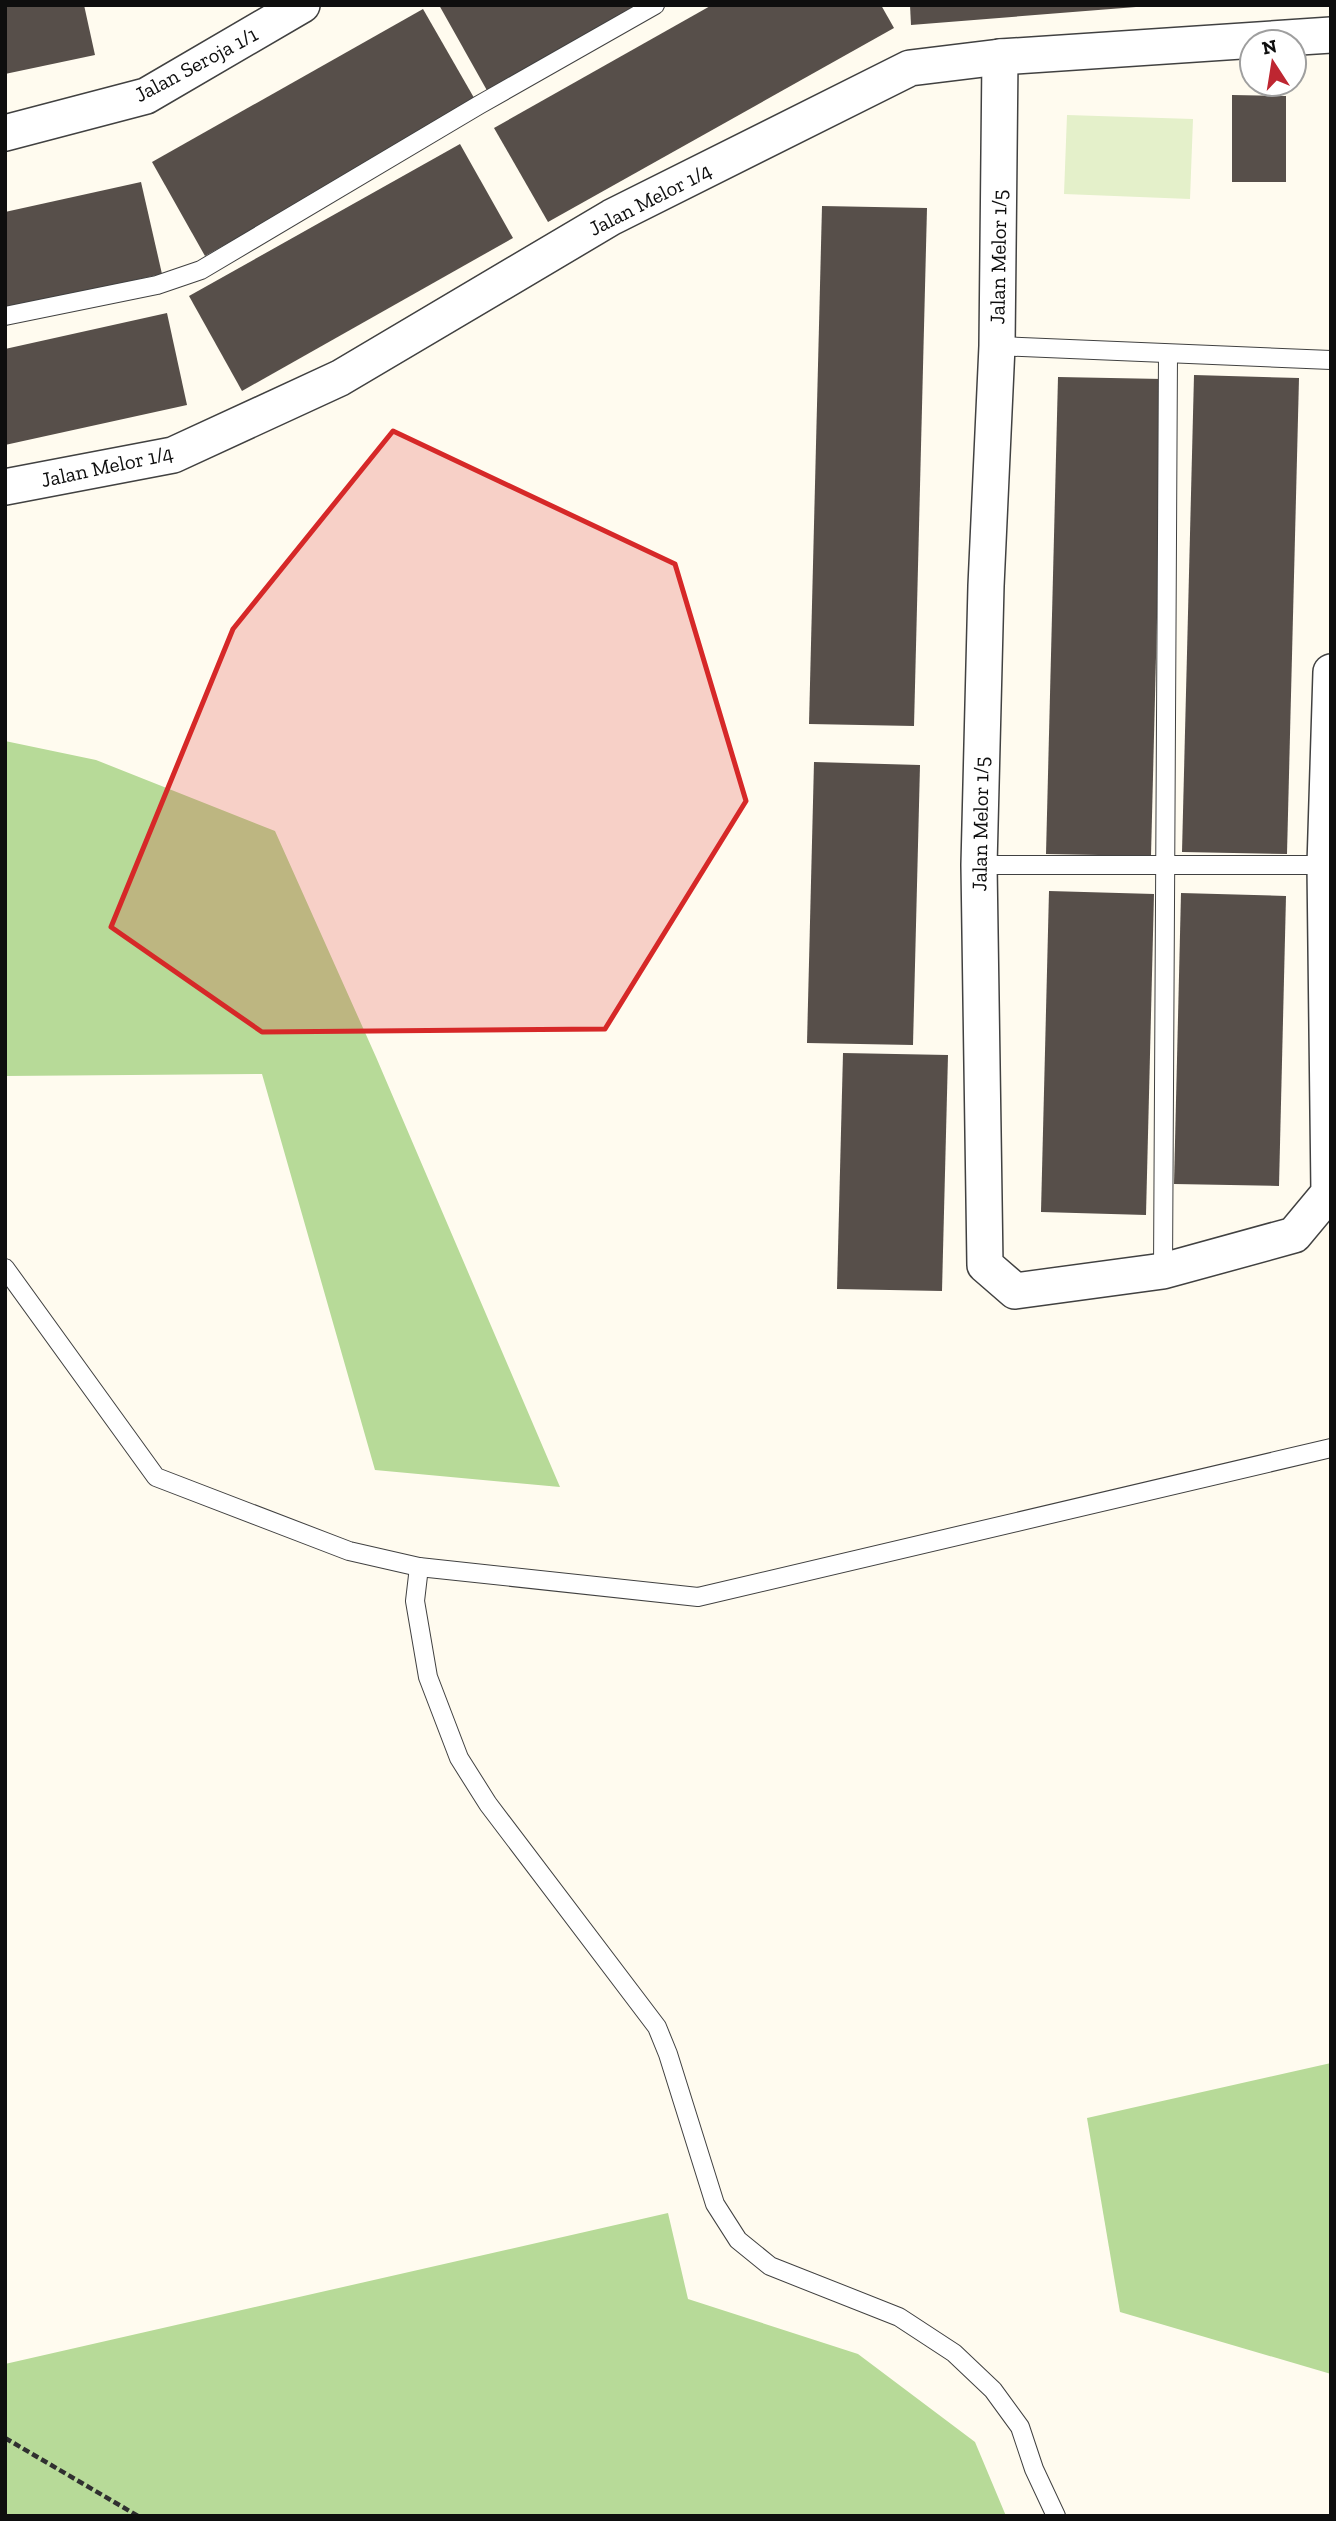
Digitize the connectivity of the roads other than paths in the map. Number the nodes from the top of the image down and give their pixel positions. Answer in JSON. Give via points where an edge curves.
{"nodes":[{"id":1,"x":302,"y":5,"type":"edge"},
{"id":2,"x":655,"y":5,"type":"edge"},
{"id":3,"x":1331,"y":35,"type":"edge"},
{"id":4,"x":1000,"y":57,"type":"junction"},
{"id":5,"x":5,"y":133,"type":"edge"},
{"id":6,"x":5,"y":316,"type":"edge"},
{"id":7,"x":997,"y":346,"type":"junction"},
{"id":8,"x":1168,"y":354,"type":"junction"},
{"id":9,"x":1331,"y":360,"type":"edge"},
{"id":10,"x":5,"y":487,"type":"edge"},
{"id":11,"x":1331,"y":672,"type":"edge"},
{"id":12,"x":979,"y":865,"type":"junction"},
{"id":13,"x":1165,"y":865,"type":"junction"},
{"id":14,"x":1325,"y":865,"type":"junction"},
{"id":15,"x":5,"y":1268,"type":"edge"},
{"id":16,"x":1163,"y":1271,"type":"junction"},
{"id":17,"x":1331,"y":1448,"type":"edge"},
{"id":18,"x":419,"y":1567,"type":"junction"},
{"id":19,"x":1056,"y":2516,"type":"edge"}],
"edges":[{"from":1,"to":5,"type":"street","name":"Jalan Seroja 1/1","via":[[146,96]]},
{"from":2,"to":6,"type":"lane","via":[[201,270],[158,285]]},
{"from":3,"to":4,"type":"street","name":"Jalan Melor 1/4"},
{"from":4,"to":7,"type":"street","name":"Jalan Melor 1/5"},
{"from":4,"to":10,"type":"street","name":"Jalan Melor 1/4","via":[[911,68],[612,217],[340,378],[173,456]]},
{"from":7,"to":8,"type":"lane"},
{"from":7,"to":12,"type":"street","name":"Jalan Melor 1/5"},
{"from":8,"to":9,"type":"lane"},
{"from":8,"to":13,"type":"lane"},
{"from":11,"to":14,"type":"street"},
{"from":12,"to":13,"type":"lane"},
{"from":12,"to":16,"type":"street","name":"Jalan Melor 1/5","via":[[985,1265],[1015,1291]]},
{"from":13,"to":14,"type":"lane"},
{"from":13,"to":16,"type":"lane"},
{"from":14,"to":16,"type":"street","name":"Jalan Melor 1/5","via":[[1329,1193],[1294,1235]]},
{"from":15,"to":18,"type":"lane","via":[[156,1477],[349,1551]]},
{"from":17,"to":18,"type":"lane","via":[[698,1597]]},
{"from":18,"to":19,"type":"lane","via":[[415,1601],[428,1677],[459,1758],[488,1804],[657,2027],[715,2204],[738,2240],[770,2266],[899,2317],[954,2353],[993,2390],[1020,2427]]}]}
